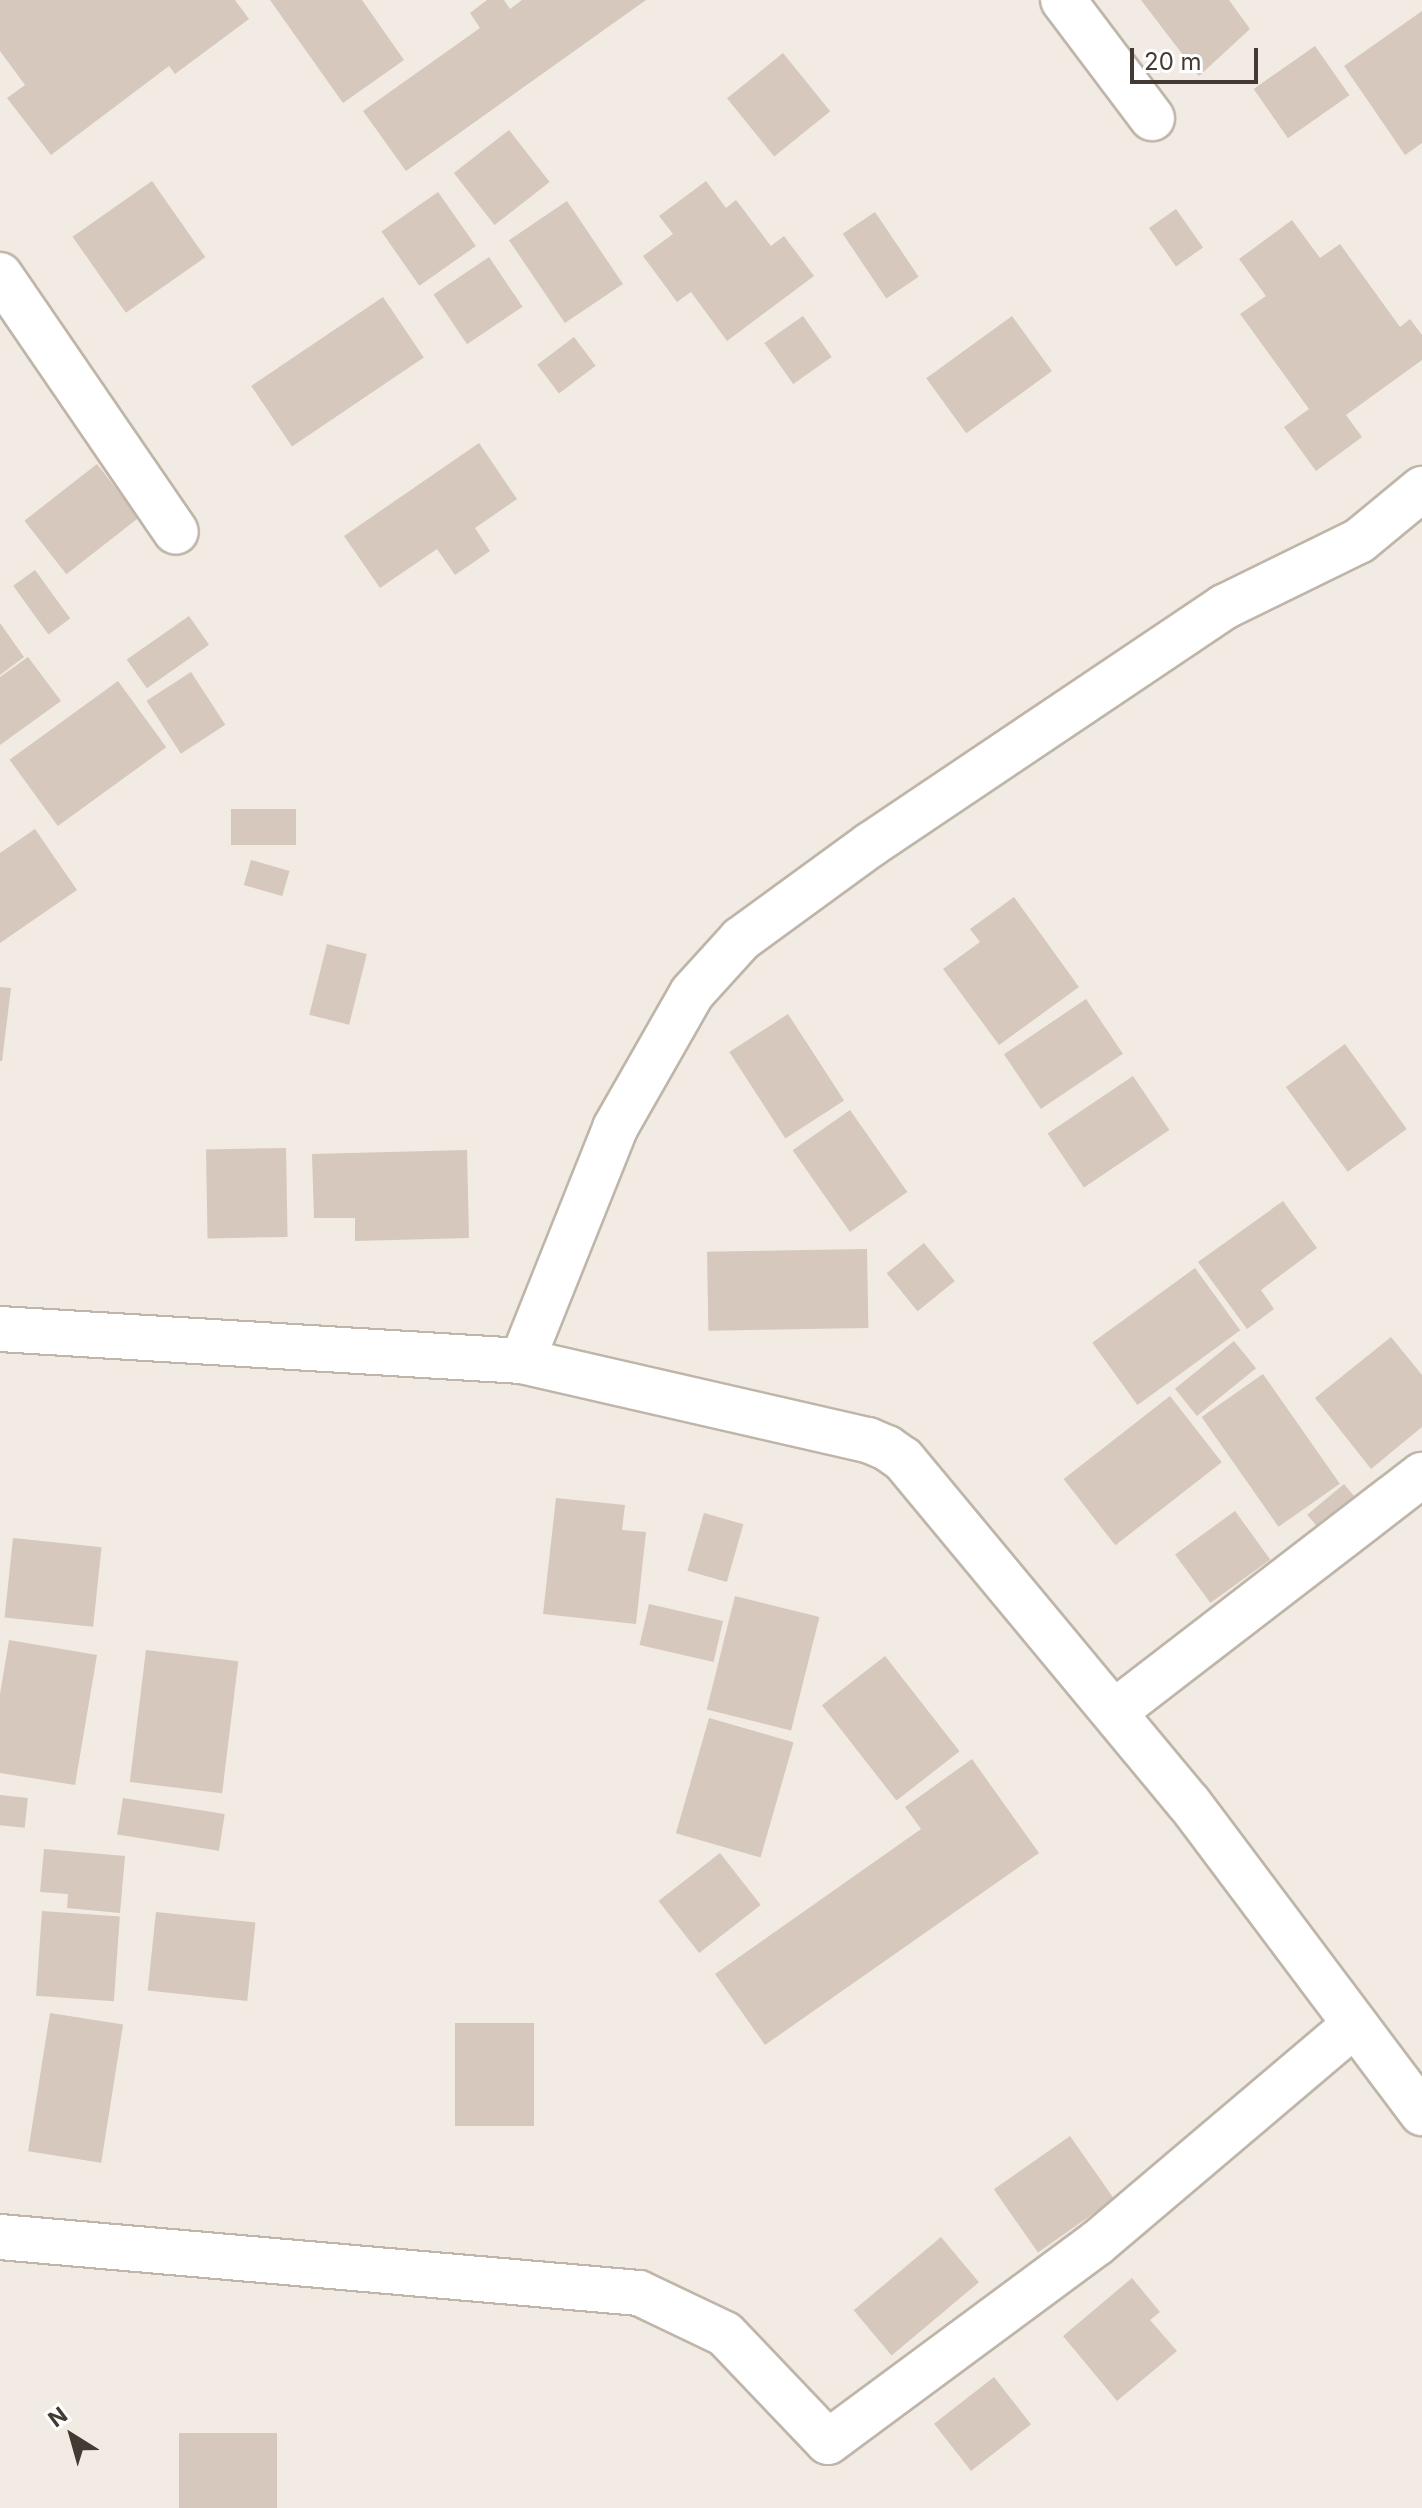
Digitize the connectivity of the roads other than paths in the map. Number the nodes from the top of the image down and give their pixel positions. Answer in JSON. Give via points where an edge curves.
{"nodes":[{"id":1,"x":1063,"y":0,"type":"edge"},
{"id":2,"x":1152,"y":118,"type":"dead end"},
{"id":3,"x":0,"y":275,"type":"edge"},
{"id":4,"x":1422,"y":489,"type":"edge"},
{"id":5,"x":176,"y":532,"type":"dead end"},
{"id":6,"x":0,"y":1329,"type":"edge"},
{"id":7,"x":522,"y":1361,"type":"junction"},
{"id":8,"x":1422,"y":1475,"type":"edge"},
{"id":9,"x":1114,"y":1712,"type":"junction"},
{"id":10,"x":1355,"y":2024,"type":"junction"},
{"id":11,"x":1422,"y":2113,"type":"edge"},
{"id":12,"x":0,"y":2237,"type":"edge"}],
"edges":[{"from":1,"to":2,"type":"street"},
{"from":3,"to":5,"type":"street"},
{"from":4,"to":7,"type":"street","via":[[1359,541],[1224,607],[870,845],[741,939],[692,993],[622,1115]]},
{"from":6,"to":7,"type":"street"},
{"from":7,"to":9,"type":"street","via":[[887,1448],[903,1459]]},
{"from":8,"to":9,"type":"street"},
{"from":9,"to":10,"type":"street"},
{"from":10,"to":11,"type":"street"},
{"from":10,"to":12,"type":"street","via":[[1097,2243],[828,2442],[725,2334],[639,2293]]}]}
